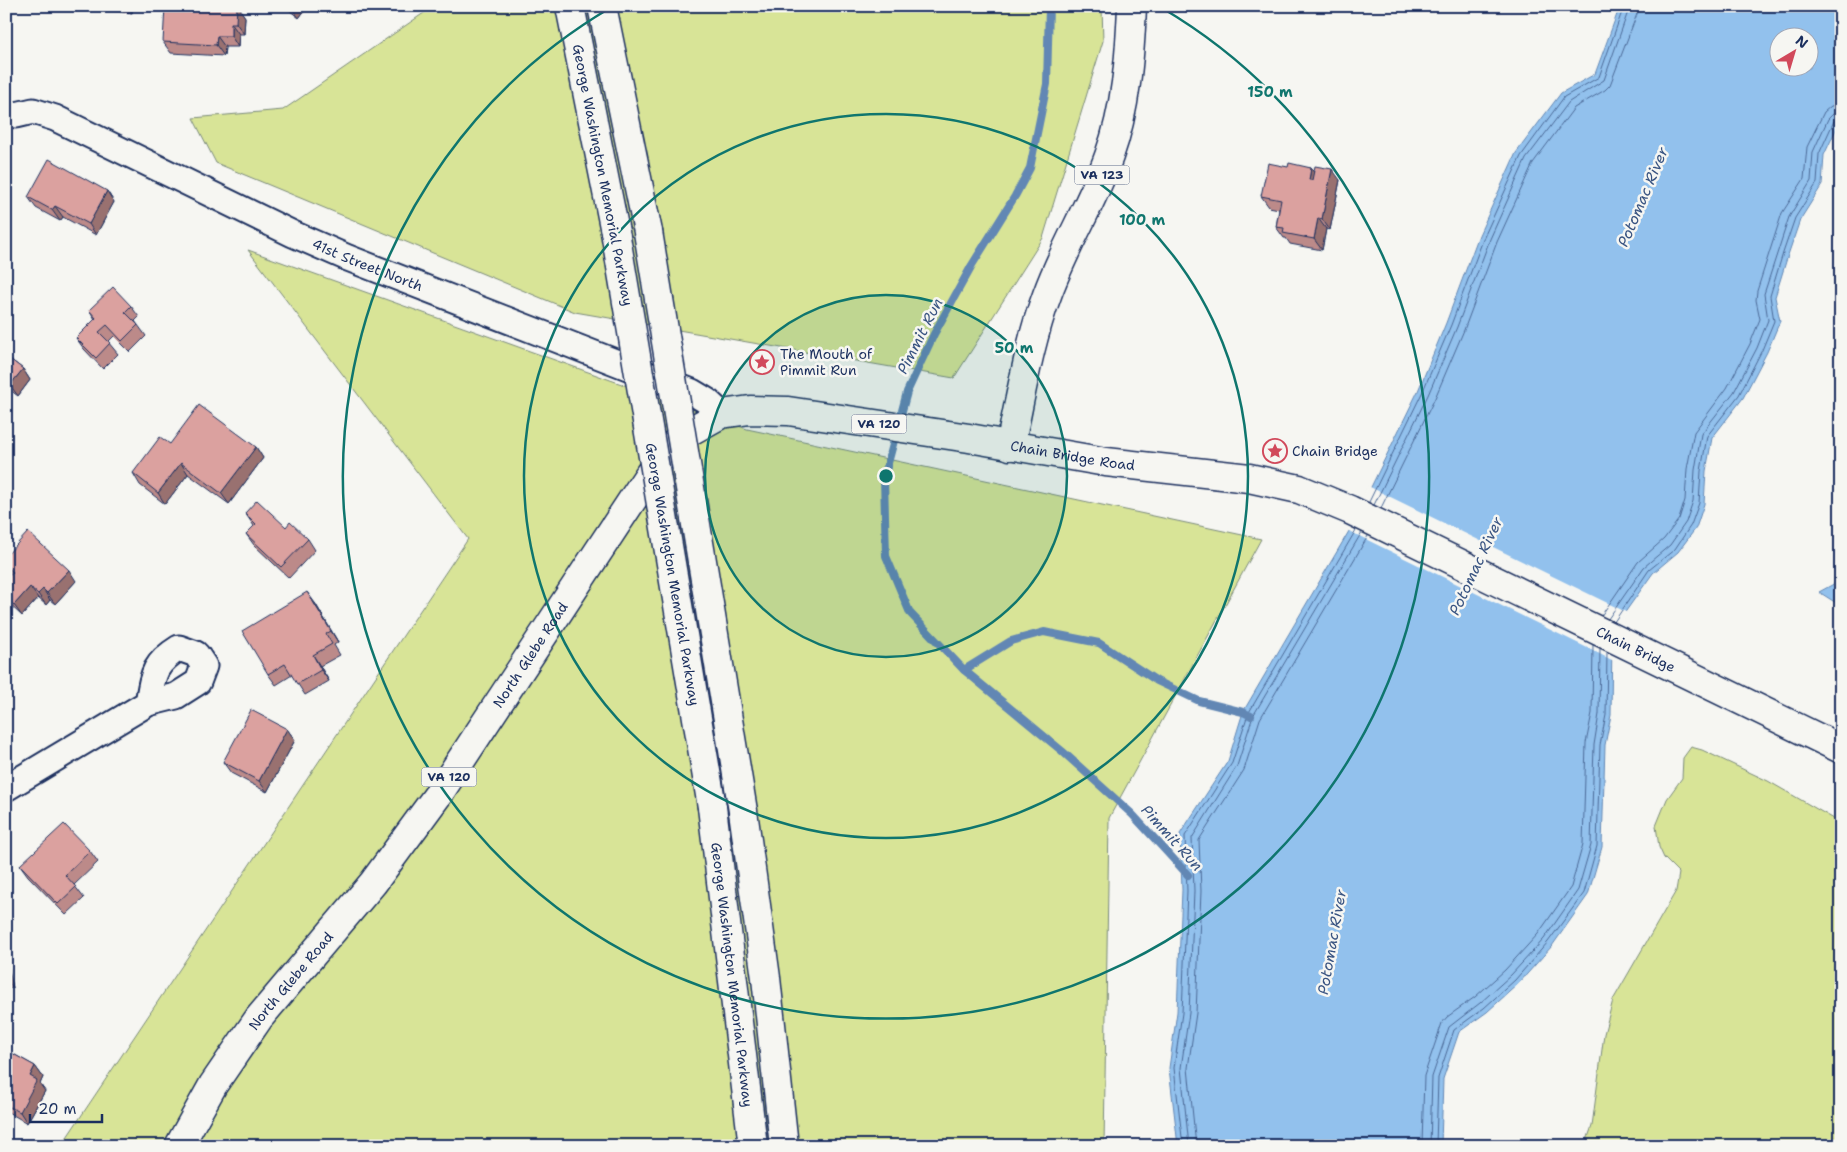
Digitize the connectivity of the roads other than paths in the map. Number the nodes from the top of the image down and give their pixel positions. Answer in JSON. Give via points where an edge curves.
{"nodes":[{"id":1,"x":570,"y":6,"type":"edge"},
{"id":2,"x":602,"y":6,"type":"edge"},
{"id":3,"x":1132,"y":6,"type":"edge"},
{"id":4,"x":16,"y":115,"type":"dead end"},
{"id":5,"x":721,"y":414,"type":"junction"},
{"id":6,"x":1010,"y":446,"type":"junction"},
{"id":7,"x":1350,"y":510,"type":"joint"},
{"id":8,"x":148,"y":704,"type":"dead end"},
{"id":9,"x":1841,"y":748,"type":"edge"},
{"id":10,"x":6,"y":788,"type":"edge"},
{"id":11,"x":179,"y":1146,"type":"edge"},
{"id":12,"x":753,"y":1146,"type":"edge"},
{"id":13,"x":784,"y":1146,"type":"edge"}],
"edges":[{"from":1,"to":12,"type":"main road","name":"George Washington Memorial Parkway","bridge":true,"via":[[616,238],[712,807]]},
{"from":2,"to":13,"type":"main road","bridge":true,"via":[[648,232],[743,811],[766,978]]},
{"from":3,"to":6,"type":"main road","name":"Chain Bridge Road","number":"VA 123","via":[[1127,73],[1114,138],[1094,193],[1047,295]]},
{"from":4,"to":5,"type":"street","name":"41st Street North","via":[[33,111],[55,118],[293,234],[692,392]]},
{"from":5,"to":6,"type":"main road","name":"North Glebe Road","number":"VA 120","via":[[750,410],[788,411]]},
{"from":5,"to":11,"type":"main road","name":"North Glebe Road","number":"VA 120","via":[[685,434],[662,456],[434,800],[373,883],[259,1018],[213,1085]]},
{"from":6,"to":7,"type":"main road","name":"Chain Bridge Road","via":[[1134,466],[1249,478],[1299,490]]},
{"from":7,"to":9,"type":"main road","name":"Chain Bridge"},
{"from":8,"to":10,"type":"street"}]}
